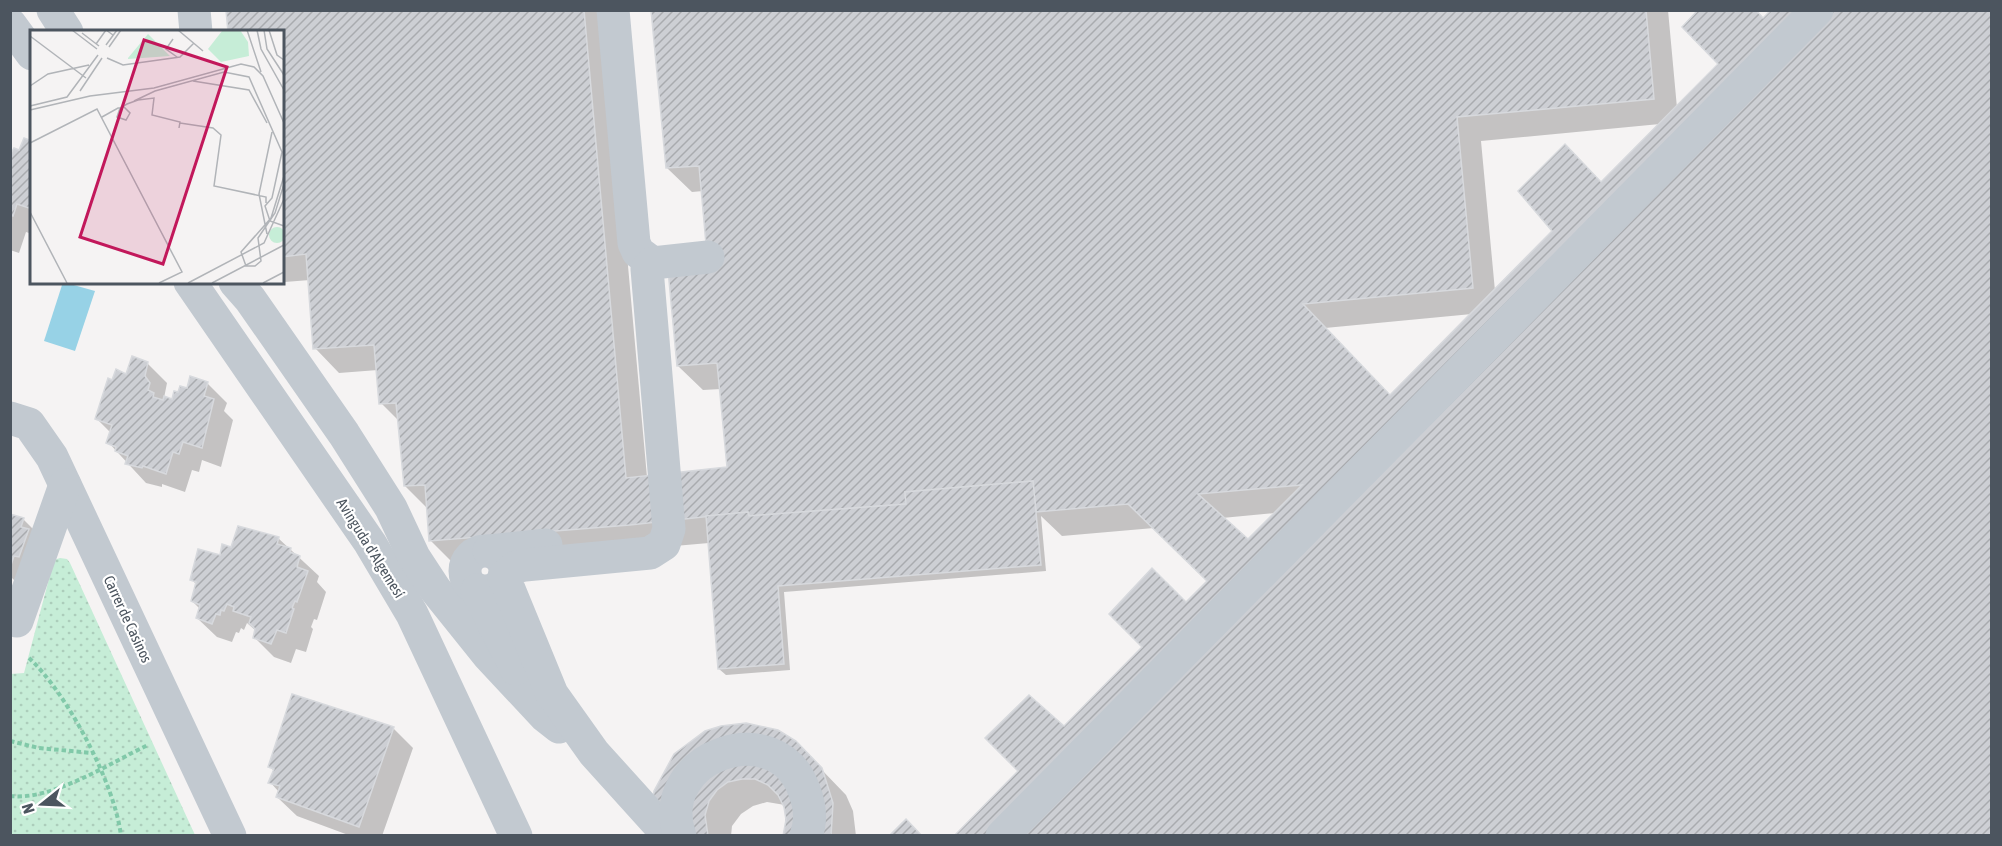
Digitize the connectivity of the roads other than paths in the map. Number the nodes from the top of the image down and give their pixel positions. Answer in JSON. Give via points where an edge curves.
{"nodes":[{"id":1,"x":53,"y":10,"type":"edge"},
{"id":2,"x":194,"y":10,"type":"edge"},
{"id":3,"x":613,"y":10,"type":"edge"},
{"id":4,"x":1817,"y":10,"type":"edge"},
{"id":5,"x":10,"y":24,"type":"edge"},
{"id":6,"x":65,"y":30,"type":"edge"},
{"id":7,"x":196,"y":30,"type":"edge"},
{"id":8,"x":30,"y":51,"type":"edge"},
{"id":9,"x":708,"y":257,"type":"dead end"},
{"id":10,"x":653,"y":263,"type":"junction"},
{"id":11,"x":191,"y":284,"type":"edge"},
{"id":12,"x":243,"y":288,"type":"edge"},
{"id":13,"x":10,"y":418,"type":"edge"},
{"id":14,"x":65,"y":485,"type":"junction"},
{"id":15,"x":391,"y":508,"type":"junction"},
{"id":16,"x":421,"y":567,"type":"junction"},
{"id":17,"x":483,"y":571,"type":"junction"},
{"id":18,"x":10,"y":618,"type":"edge"},
{"id":19,"x":533,"y":703,"type":"junction"},
{"id":20,"x":594,"y":753,"type":"junction"},
{"id":21,"x":230,"y":836,"type":"edge"},
{"id":22,"x":516,"y":836,"type":"edge"},
{"id":23,"x":669,"y":836,"type":"edge"},
{"id":24,"x":680,"y":836,"type":"edge"},
{"id":25,"x":806,"y":836,"type":"edge"},
{"id":26,"x":1002,"y":836,"type":"edge"}],
"edges":[{"from":1,"to":6,"type":"street"},
{"from":2,"to":7,"type":"street"},
{"from":3,"to":10,"type":"street","via":[[634,243],[638,252]]},
{"from":4,"to":26,"type":"street"},
{"from":5,"to":8,"type":"street"},
{"from":9,"to":10,"type":"street"},
{"from":10,"to":17,"type":"street","via":[[646,275],[669,529],[664,544],[650,553],[646,541],[633,537]]},
{"from":11,"to":22,"type":"street","name":"Avinguda d'Algemesí","via":[[376,553],[412,614]]},
{"from":12,"to":15,"type":"street"},
{"from":13,"to":14,"type":"street","name":"Carrer de Casinos","via":[[29,424],[52,457]]},
{"from":14,"to":18,"type":"street","via":[[17,621]]},
{"from":14,"to":21,"type":"street","name":"Carrer de Casinos"},
{"from":15,"to":16,"type":"street"},
{"from":15,"to":17,"type":"street","via":[[430,553]]},
{"from":16,"to":17,"type":"street","via":[[442,582]]},
{"from":16,"to":19,"type":"street","via":[[456,618]]},
{"from":17,"to":19,"type":"street"},
{"from":17,"to":20,"type":"street","via":[[546,682]]},
{"from":19,"to":20,"type":"street"},
{"from":20,"to":23,"type":"street"},
{"from":24,"to":25,"type":"street","via":[[679,797],[697,767],[728,750],[747,748],[779,759],[793,771],[802,785],[810,815]]}]}
